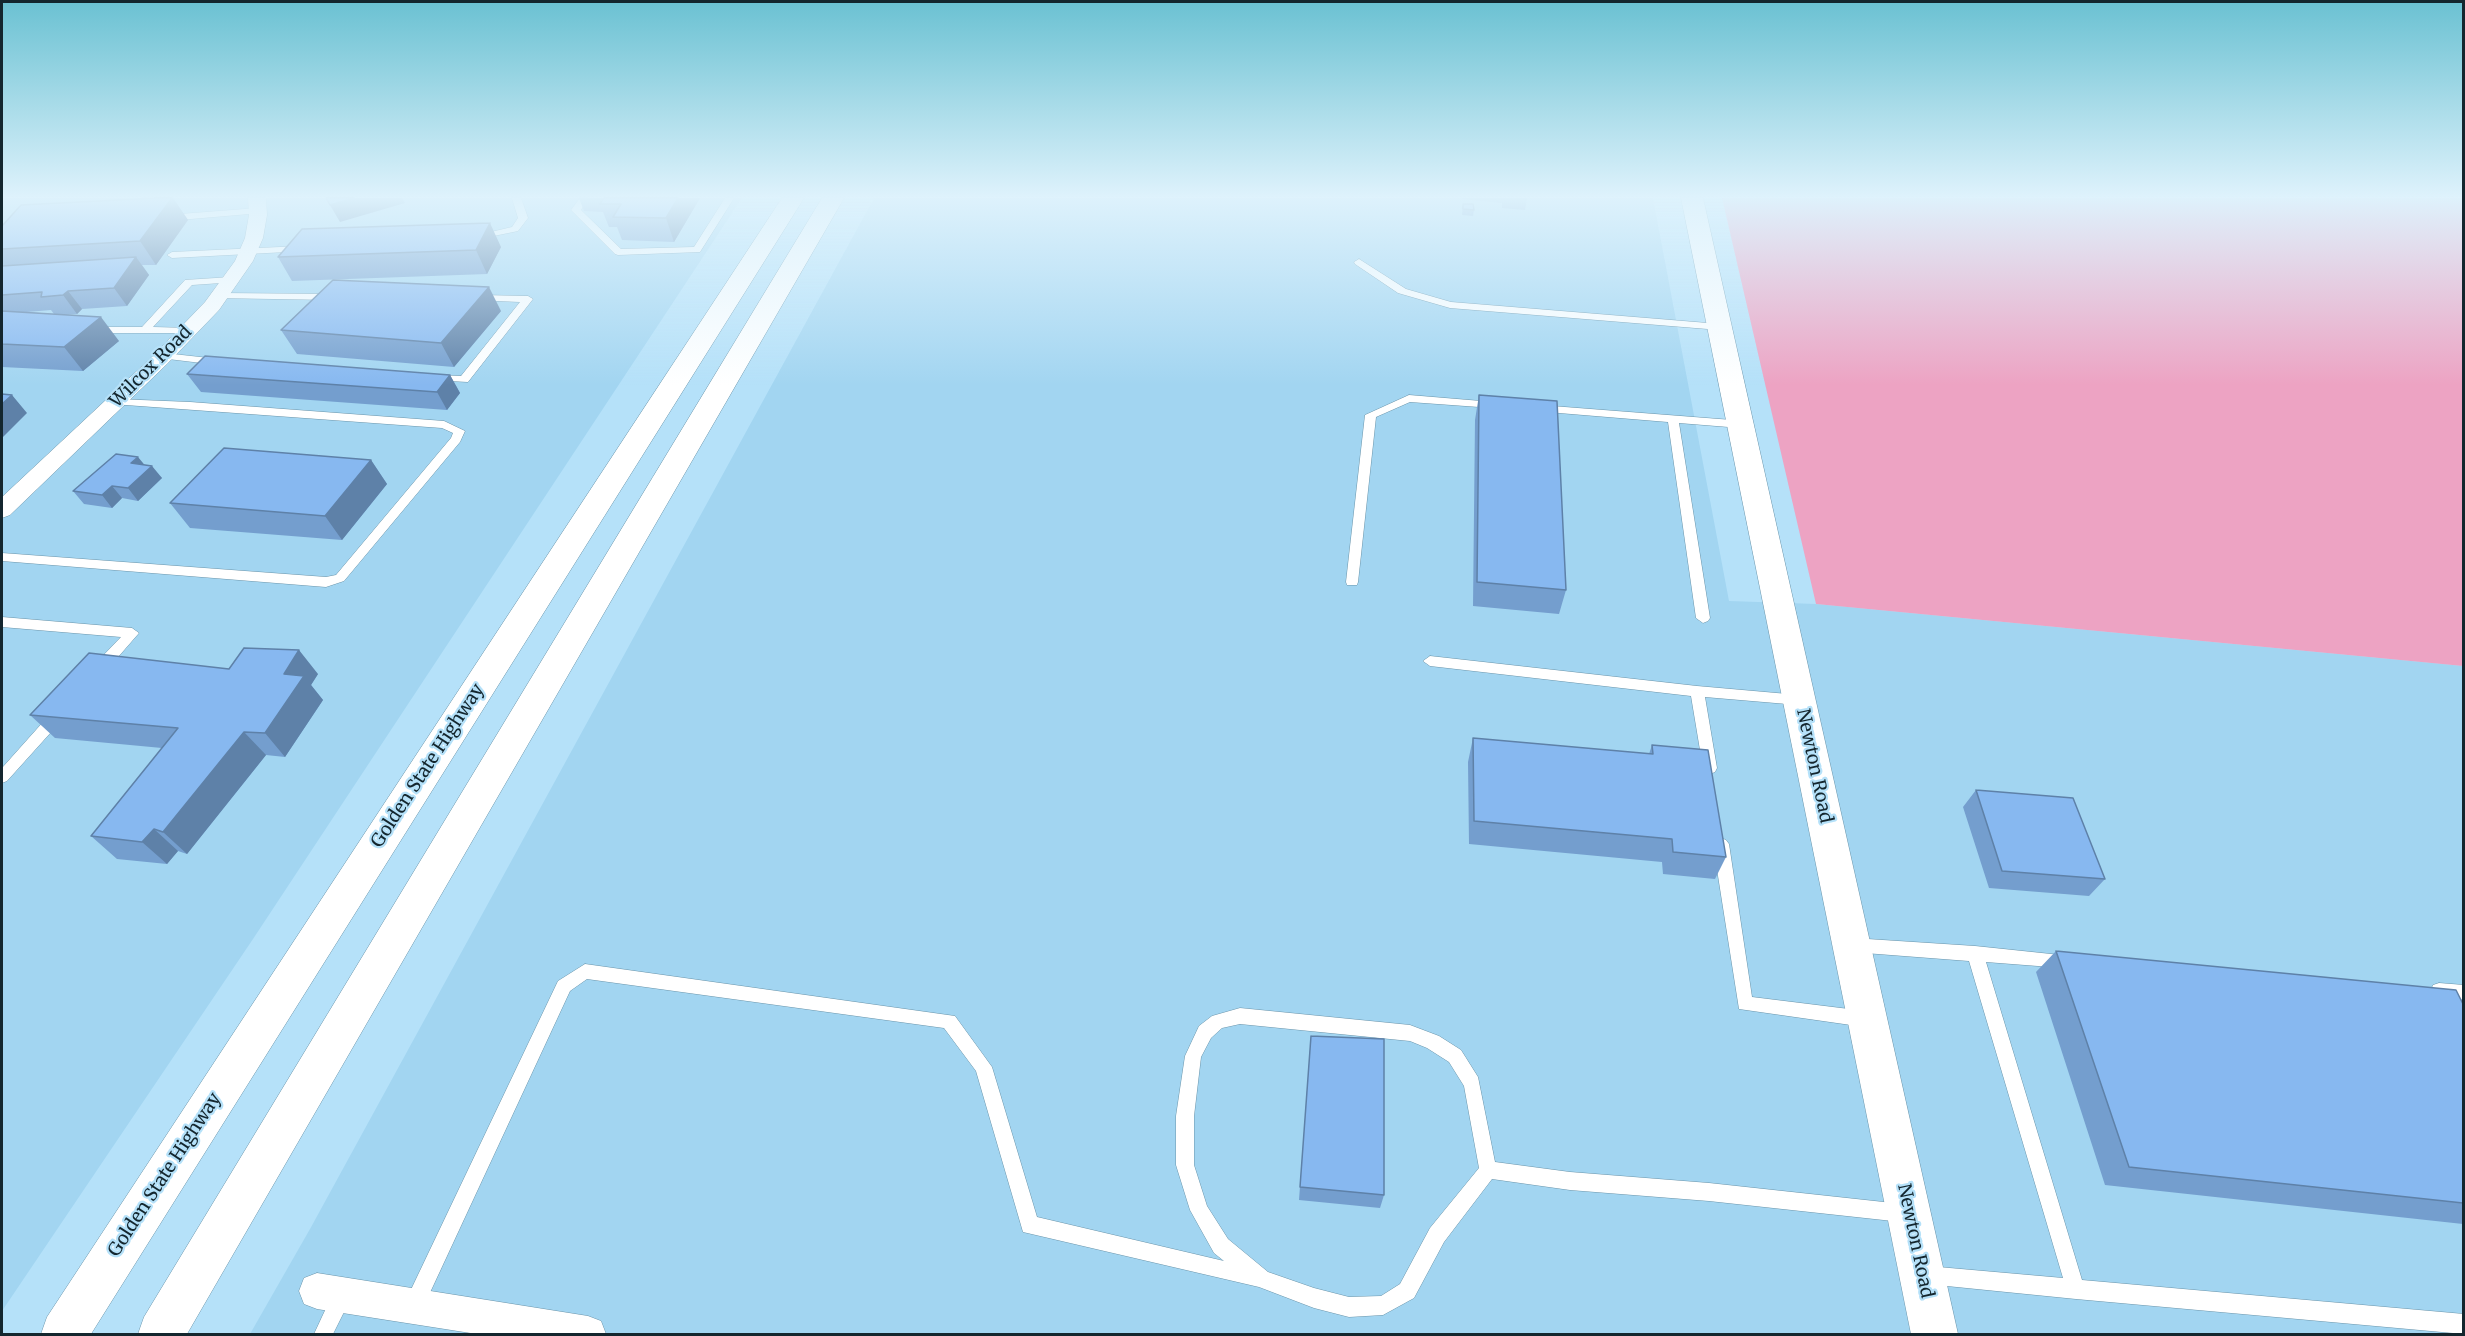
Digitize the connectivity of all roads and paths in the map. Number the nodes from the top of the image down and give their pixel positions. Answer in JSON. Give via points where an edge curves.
{"nodes":[{"id":1,"x":243,"y":260,"type":"edge"},
{"id":2,"x":746,"y":260,"type":"edge"},
{"id":3,"x":796,"y":260,"type":"edge"},
{"id":4,"x":1706,"y":260,"type":"edge"},
{"id":5,"x":1359,"y":262,"type":"dead end"},
{"id":6,"x":231,"y":280,"type":"junction"},
{"id":7,"x":219,"y":296,"type":"junction"},
{"id":8,"x":348,"y":297,"type":"edge"},
{"id":9,"x":468,"y":298,"type":"edge"},
{"id":10,"x":1720,"y":327,"type":"junction"},
{"id":11,"x":78,"y":330,"type":"edge"},
{"id":12,"x":144,"y":331,"type":"junction"},
{"id":13,"x":188,"y":331,"type":"junction"},
{"id":14,"x":164,"y":356,"type":"junction"},
{"id":15,"x":232,"y":363,"type":"edge"},
{"id":16,"x":429,"y":378,"type":"edge"},
{"id":17,"x":116,"y":402,"type":"junction"},
{"id":18,"x":1501,"y":405,"type":"edge"},
{"id":19,"x":1524,"y":407,"type":"edge"},
{"id":20,"x":1673,"y":419,"type":"junction"},
{"id":21,"x":1741,"y":424,"type":"junction"},
{"id":22,"x":2,"y":510,"type":"edge"},
{"id":23,"x":2,"y":557,"type":"edge"},
{"id":24,"x":1352,"y":582,"type":"dead end"},
{"id":25,"x":1702,"y":618,"type":"dead end"},
{"id":26,"x":2,"y":622,"type":"edge"},
{"id":27,"x":1430,"y":661,"type":"dead end"},
{"id":28,"x":94,"y":675,"type":"edge"},
{"id":29,"x":1697,"y":691,"type":"junction"},
{"id":30,"x":1799,"y":700,"type":"junction"},
{"id":31,"x":63,"y":709,"type":"edge"},
{"id":32,"x":2,"y":777,"type":"edge"},
{"id":33,"x":1712,"y":780,"type":"edge"},
{"id":34,"x":1719,"y":826,"type":"edge"},
{"id":35,"x":1852,"y":945,"type":"junction"},
{"id":36,"x":1975,"y":953,"type":"junction"},
{"id":37,"x":2086,"y":962,"type":"edge"},
{"id":38,"x":2420,"y":989,"type":"edge"},
{"id":39,"x":2463,"y":993,"type":"edge"},
{"id":40,"x":1868,"y":1019,"type":"junction"},
{"id":41,"x":1488,"y":1170,"type":"junction"},
{"id":42,"x":1910,"y":1214,"type":"junction"},
{"id":43,"x":1922,"y":1274,"type":"junction"},
{"id":44,"x":1262,"y":1279,"type":"junction"},
{"id":45,"x":2076,"y":1290,"type":"junction"},
{"id":46,"x":330,"y":1293,"type":"joint"},
{"id":47,"x":413,"y":1307,"type":"junction"},
{"id":48,"x":2463,"y":1324,"type":"edge"},
{"id":49,"x":586,"y":1334,"type":"edge"},
{"id":50,"x":64,"y":1335,"type":"edge"},
{"id":51,"x":161,"y":1335,"type":"edge"},
{"id":52,"x":322,"y":1335,"type":"edge"},
{"id":53,"x":1935,"y":1335,"type":"edge"}],
"edges":[{"from":1,"to":6,"type":"street","name":"Wilcox Road"},
{"from":2,"to":50,"type":"main road","name":"Golden State Highway"},
{"from":3,"to":51,"type":"main road"},
{"from":4,"to":10,"type":"main road","name":"Newton Road"},
{"from":5,"to":10,"type":"lane","via":[[1402,291],[1450,305]]},
{"from":6,"to":7,"type":"street","name":"Wilcox Road"},
{"from":6,"to":12,"type":"lane","via":[[189,282]]},
{"from":7,"to":8,"type":"lane"},
{"from":7,"to":13,"type":"street","name":"Wilcox Road"},
{"from":9,"to":16,"type":"lane","via":[[528,299],[464,380]]},
{"from":10,"to":21,"type":"main road","name":"Newton Road"},
{"from":11,"to":12,"type":"lane"},
{"from":12,"to":13,"type":"lane"},
{"from":13,"to":14,"type":"street","name":"Wilcox Road"},
{"from":14,"to":15,"type":"lane"},
{"from":14,"to":17,"type":"street","name":"Wilcox Road"},
{"from":17,"to":22,"type":"street","name":"Wilcox Road"},
{"from":17,"to":23,"type":"lane","via":[[444,425],[459,431],[340,578],[326,582]]},
{"from":18,"to":24,"type":"lane","via":[[1409,398],[1371,415]]},
{"from":19,"to":20,"type":"lane"},
{"from":20,"to":21,"type":"lane"},
{"from":20,"to":25,"type":"lane"},
{"from":21,"to":30,"type":"main road","name":"Newton Road"},
{"from":26,"to":28,"type":"lane","via":[[132,633]]},
{"from":27,"to":29,"type":"lane"},
{"from":29,"to":30,"type":"lane"},
{"from":29,"to":33,"type":"lane"},
{"from":30,"to":35,"type":"main road","name":"Newton Road"},
{"from":31,"to":32,"type":"lane"},
{"from":34,"to":40,"type":"lane","via":[[1744,1004]]},
{"from":35,"to":36,"type":"lane"},
{"from":35,"to":40,"type":"main road","name":"Newton Road"},
{"from":36,"to":37,"type":"lane"},
{"from":36,"to":45,"type":"lane"},
{"from":38,"to":39,"type":"lane"},
{"from":40,"to":42,"type":"main road","name":"Newton Road"},
{"from":41,"to":42,"type":"lane"},
{"from":41,"to":44,"type":"lane","via":[[1437,1235],[1407,1291],[1383,1305],[1349,1306]]},
{"from":41,"to":44,"type":"lane","via":[[1472,1083],[1455,1056],[1433,1042],[1410,1033],[1251,1017],[1218,1021],[1205,1032],[1193,1056],[1185,1116],[1185,1165],[1199,1210],[1221,1246]]},
{"from":42,"to":43,"type":"main road","name":"Newton Road"},
{"from":43,"to":45,"type":"lane"},
{"from":43,"to":53,"type":"main road","name":"Newton Road"},
{"from":44,"to":47,"type":"lane","via":[[1030,1225],[983,1067],[949,1021],[585,971],[564,986]]},
{"from":45,"to":48,"type":"lane"},
{"from":46,"to":47,"type":"street"},
{"from":46,"to":52,"type":"lane"},
{"from":47,"to":49,"type":"street"}]}
